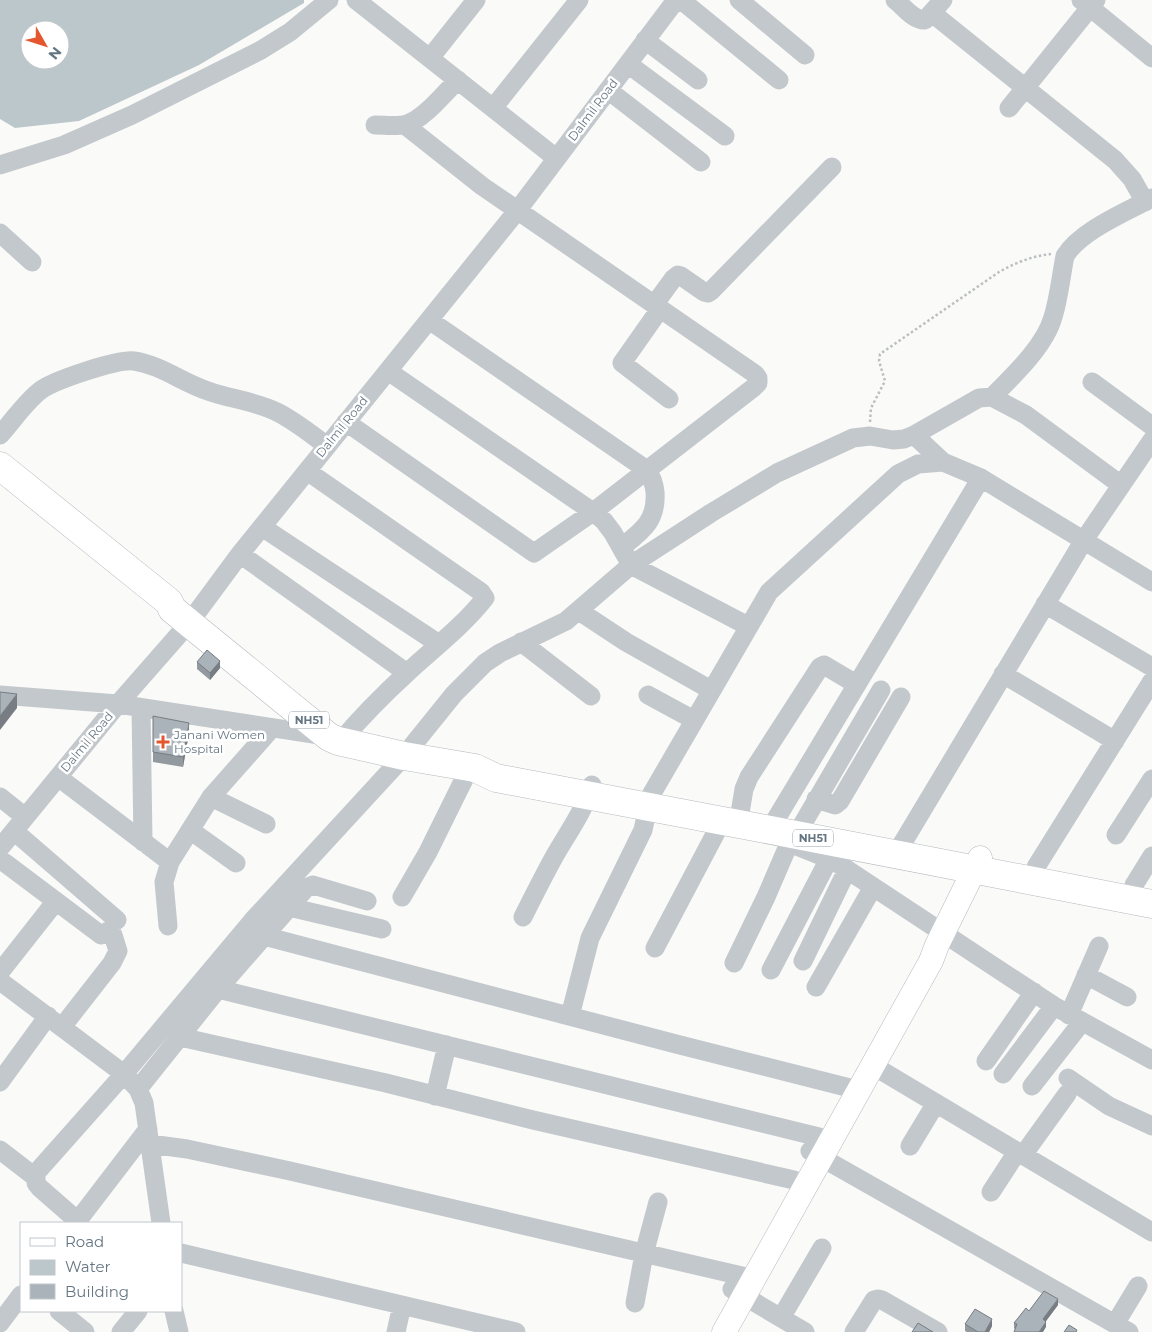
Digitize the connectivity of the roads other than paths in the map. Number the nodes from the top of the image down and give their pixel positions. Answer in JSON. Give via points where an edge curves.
{"nodes":[{"id":1,"x":329,"y":0,"type":"edge"},
{"id":2,"x":356,"y":0,"type":"edge"},
{"id":3,"x":476,"y":0,"type":"edge"},
{"id":4,"x":579,"y":0,"type":"edge"},
{"id":5,"x":676,"y":0,"type":"edge"},
{"id":6,"x":681,"y":0,"type":"edge"},
{"id":7,"x":739,"y":0,"type":"edge"},
{"id":8,"x":895,"y":0,"type":"edge"},
{"id":9,"x":1089,"y":2,"type":"edge"},
{"id":10,"x":938,"y":7,"type":"edge"},
{"id":11,"x":645,"y":40,"type":"junction"},
{"id":12,"x":805,"y":54,"type":"dead end"},
{"id":13,"x":430,"y":58,"type":"junction"},
{"id":14,"x":1152,"y":58,"type":"edge"},
{"id":15,"x":628,"y":64,"type":"junction"},
{"id":16,"x":458,"y":80,"type":"junction"},
{"id":17,"x":698,"y":80,"type":"dead end"},
{"id":18,"x":780,"y":80,"type":"dead end"},
{"id":19,"x":1025,"y":88,"type":"junction"},
{"id":20,"x":608,"y":90,"type":"junction"},
{"id":21,"x":492,"y":108,"type":"junction"},
{"id":22,"x":1009,"y":108,"type":"dead end"},
{"id":23,"x":375,"y":125,"type":"dead end"},
{"id":24,"x":405,"y":125,"type":"junction"},
{"id":25,"x":725,"y":136,"type":"dead end"},
{"id":26,"x":556,"y":158,"type":"junction"},
{"id":27,"x":701,"y":162,"type":"dead end"},
{"id":28,"x":0,"y":165,"type":"edge"},
{"id":29,"x":832,"y":167,"type":"dead end"},
{"id":30,"x":1148,"y":200,"type":"edge"},
{"id":31,"x":516,"y":211,"type":"junction"},
{"id":32,"x":0,"y":233,"type":"edge"},
{"id":33,"x":32,"y":262,"type":"dead end"},
{"id":34,"x":657,"y":307,"type":"junction"},
{"id":35,"x":429,"y":320,"type":"junction"},
{"id":36,"x":388,"y":371,"type":"junction"},
{"id":37,"x":1092,"y":382,"type":"dead end"},
{"id":38,"x":992,"y":397,"type":"junction"},
{"id":39,"x":670,"y":398,"type":"dead end"},
{"id":40,"x":346,"y":422,"type":"junction"},
{"id":41,"x":1152,"y":426,"type":"edge"},
{"id":42,"x":914,"y":435,"type":"junction"},
{"id":43,"x":0,"y":436,"type":"edge"},
{"id":44,"x":1152,"y":440,"type":"edge"},
{"id":45,"x":327,"y":446,"type":"junction"},
{"id":46,"x":943,"y":462,"type":"junction"},
{"id":47,"x":647,"y":470,"type":"junction"},
{"id":48,"x":307,"y":471,"type":"junction"},
{"id":49,"x":2,"y":475,"type":"edge"},
{"id":50,"x":981,"y":478,"type":"junction"},
{"id":51,"x":1121,"y":485,"type":"junction"},
{"id":52,"x":593,"y":512,"type":"junction"},
{"id":53,"x":262,"y":527,"type":"junction"},
{"id":54,"x":1084,"y":540,"type":"junction"},
{"id":55,"x":622,"y":547,"type":"junction"},
{"id":56,"x":240,"y":554,"type":"junction"},
{"id":57,"x":631,"y":565,"type":"junction"},
{"id":58,"x":1149,"y":574,"type":"edge"},
{"id":59,"x":1045,"y":604,"type":"junction"},
{"id":60,"x":579,"y":611,"type":"junction"},
{"id":61,"x":181,"y":616,"type":"junction"},
{"id":62,"x":748,"y":626,"type":"junction"},
{"id":63,"x":521,"y":642,"type":"junction"},
{"id":64,"x":439,"y":644,"type":"junction"},
{"id":65,"x":1152,"y":666,"type":"edge"},
{"id":66,"x":407,"y":673,"type":"junction"},
{"id":67,"x":1003,"y":674,"type":"junction"},
{"id":68,"x":1152,"y":681,"type":"edge"},
{"id":69,"x":856,"y":684,"type":"junction"},
{"id":70,"x":711,"y":690,"type":"junction"},
{"id":71,"x":881,"y":690,"type":"dead end"},
{"id":72,"x":0,"y":695,"type":"edge"},
{"id":73,"x":648,"y":695,"type":"dead end"},
{"id":74,"x":591,"y":696,"type":"dead end"},
{"id":75,"x":901,"y":696,"type":"dead end"},
{"id":76,"x":118,"y":704,"type":"junction"},
{"id":77,"x":141,"y":708,"type":"junction"},
{"id":78,"x":694,"y":720,"type":"junction"},
{"id":79,"x":272,"y":728,"type":"junction"},
{"id":80,"x":335,"y":739,"type":"junction"},
{"id":81,"x":1115,"y":741,"type":"junction"},
{"id":82,"x":404,"y":756,"type":"junction"},
{"id":83,"x":473,"y":768,"type":"junction"},
{"id":84,"x":58,"y":777,"type":"junction"},
{"id":85,"x":1152,"y":779,"type":"edge"},
{"id":86,"x":590,"y":789,"type":"junction"},
{"id":87,"x":0,"y":797,"type":"edge"},
{"id":88,"x":211,"y":797,"type":"junction"},
{"id":89,"x":816,"y":799,"type":"junction"},
{"id":90,"x":649,"y":801,"type":"junction"},
{"id":91,"x":731,"y":817,"type":"junction"},
{"id":92,"x":19,"y":824,"type":"junction"},
{"id":93,"x":266,"y":824,"type":"dead end"},
{"id":94,"x":791,"y":829,"type":"junction"},
{"id":95,"x":190,"y":830,"type":"junction"},
{"id":96,"x":1116,"y":835,"type":"dead end"},
{"id":97,"x":143,"y":842,"type":"junction"},
{"id":98,"x":0,"y":848,"type":"edge"},
{"id":99,"x":898,"y":850,"type":"junction"},
{"id":100,"x":1152,"y":856,"type":"edge"},
{"id":101,"x":0,"y":859,"type":"edge"},
{"id":102,"x":829,"y":859,"type":"junction"},
{"id":103,"x":170,"y":862,"type":"junction"},
{"id":104,"x":236,"y":863,"type":"dead end"},
{"id":105,"x":977,"y":864,"type":"junction"},
{"id":106,"x":1036,"y":867,"type":"junction"},
{"id":107,"x":848,"y":870,"type":"junction"},
{"id":108,"x":873,"y":887,"type":"junction"},
{"id":109,"x":1147,"y":889,"type":"edge"},
{"id":110,"x":402,"y":897,"type":"dead end"},
{"id":111,"x":367,"y":900,"type":"dead end"},
{"id":112,"x":56,"y":901,"type":"junction"},
{"id":113,"x":289,"y":907,"type":"junction"},
{"id":114,"x":523,"y":917,"type":"dead end"},
{"id":115,"x":168,"y":926,"type":"dead end"},
{"id":116,"x":108,"y":928,"type":"junction"},
{"id":117,"x":382,"y":929,"type":"dead end"},
{"id":118,"x":264,"y":936,"type":"junction"},
{"id":119,"x":940,"y":938,"type":"junction"},
{"id":120,"x":1099,"y":946,"type":"dead end"},
{"id":121,"x":655,"y":948,"type":"dead end"},
{"id":122,"x":803,"y":961,"type":"dead end"},
{"id":123,"x":734,"y":962,"type":"dead end"},
{"id":124,"x":771,"y":970,"type":"dead end"},
{"id":125,"x":0,"y":972,"type":"edge"},
{"id":126,"x":1086,"y":975,"type":"junction"},
{"id":127,"x":0,"y":981,"type":"edge"},
{"id":128,"x":816,"y":987,"type":"dead end"},
{"id":129,"x":218,"y":989,"type":"junction"},
{"id":130,"x":1034,"y":992,"type":"junction"},
{"id":131,"x":1127,"y":998,"type":"dead end"},
{"id":132,"x":1068,"y":1014,"type":"junction"},
{"id":133,"x":570,"y":1016,"type":"junction"},
{"id":134,"x":55,"y":1022,"type":"junction"},
{"id":135,"x":180,"y":1038,"type":"junction"},
{"id":136,"x":447,"y":1046,"type":"junction"},
{"id":137,"x":1152,"y":1060,"type":"edge"},
{"id":138,"x":986,"y":1061,"type":"dead end"},
{"id":139,"x":872,"y":1065,"type":"junction"},
{"id":140,"x":124,"y":1074,"type":"junction"},
{"id":141,"x":1003,"y":1074,"type":"dead end"},
{"id":142,"x":0,"y":1082,"type":"edge"},
{"id":143,"x":1032,"y":1086,"type":"dead end"},
{"id":144,"x":853,"y":1088,"type":"junction"},
{"id":145,"x":138,"y":1089,"type":"junction"},
{"id":146,"x":435,"y":1096,"type":"junction"},
{"id":147,"x":936,"y":1103,"type":"junction"},
{"id":148,"x":1152,"y":1126,"type":"edge"},
{"id":149,"x":149,"y":1136,"type":"junction"},
{"id":150,"x":910,"y":1146,"type":"dead end"},
{"id":151,"x":817,"y":1148,"type":"junction"},
{"id":152,"x":0,"y":1150,"type":"edge"},
{"id":153,"x":1020,"y":1154,"type":"junction"},
{"id":154,"x":35,"y":1177,"type":"junction"},
{"id":155,"x":794,"y":1180,"type":"junction"},
{"id":156,"x":991,"y":1192,"type":"dead end"},
{"id":157,"x":658,"y":1202,"type":"dead end"},
{"id":158,"x":77,"y":1222,"type":"edge"},
{"id":159,"x":79,"y":1222,"type":"edge"},
{"id":160,"x":161,"y":1222,"type":"edge"},
{"id":161,"x":1152,"y":1232,"type":"edge"},
{"id":162,"x":822,"y":1248,"type":"dead end"},
{"id":163,"x":182,"y":1253,"type":"edge"},
{"id":164,"x":644,"y":1254,"type":"junction"},
{"id":165,"x":743,"y":1285,"type":"junction"},
{"id":166,"x":1138,"y":1286,"type":"dead end"},
{"id":167,"x":20,"y":1296,"type":"edge"},
{"id":168,"x":635,"y":1303,"type":"dead end"},
{"id":169,"x":402,"y":1305,"type":"junction"},
{"id":170,"x":60,"y":1312,"type":"edge"},
{"id":171,"x":137,"y":1312,"type":"edge"},
{"id":172,"x":174,"y":1312,"type":"edge"},
{"id":173,"x":781,"y":1318,"type":"junction"},
{"id":174,"x":0,"y":1323,"type":"edge"},
{"id":175,"x":1122,"y":1328,"type":"edge"},
{"id":176,"x":84,"y":1332,"type":"edge"},
{"id":177,"x":121,"y":1332,"type":"edge"},
{"id":178,"x":179,"y":1332,"type":"edge"},
{"id":179,"x":396,"y":1332,"type":"edge"},
{"id":180,"x":516,"y":1332,"type":"edge"},
{"id":181,"x":708,"y":1332,"type":"edge"},
{"id":182,"x":724,"y":1332,"type":"edge"},
{"id":183,"x":805,"y":1332,"type":"edge"},
{"id":184,"x":854,"y":1332,"type":"edge"},
{"id":185,"x":938,"y":1332,"type":"edge"}],
"edges":[{"from":1,"to":28,"type":"street","via":[[268,46],[141,110],[64,144]]},
{"from":2,"to":13,"type":"street"},
{"from":3,"to":13,"type":"street"},
{"from":4,"to":21,"type":"street"},
{"from":5,"to":11,"type":"street","name":"Dalmil Road"},
{"from":6,"to":18,"type":"street"},
{"from":7,"to":12,"type":"street"},
{"from":8,"to":10,"type":"street","via":[[917,19],[925,20]]},
{"from":9,"to":14,"type":"street"},
{"from":9,"to":19,"type":"street"},
{"from":10,"to":19,"type":"street"},
{"from":11,"to":15,"type":"street","name":"Dalmil Road"},
{"from":11,"to":17,"type":"street"},
{"from":13,"to":16,"type":"street"},
{"from":15,"to":20,"type":"street","name":"Dalmil Road"},
{"from":15,"to":25,"type":"street"},
{"from":16,"to":21,"type":"street"},
{"from":16,"to":24,"type":"street","via":[[422,115]]},
{"from":19,"to":22,"type":"street"},
{"from":19,"to":30,"type":"street","via":[[1123,168]]},
{"from":20,"to":26,"type":"street","name":"Dalmil Road"},
{"from":20,"to":27,"type":"street"},
{"from":21,"to":26,"type":"street"},
{"from":23,"to":24,"type":"street"},
{"from":24,"to":31,"type":"street"},
{"from":26,"to":31,"type":"street","name":"Dalmil Road"},
{"from":29,"to":34,"type":"street","via":[[710,291],[706,293],[678,275]]},
{"from":30,"to":38,"type":"street","via":[[1083,236],[1070,247],[1065,256],[1048,332],[1020,369]]},
{"from":31,"to":34,"type":"street"},
{"from":31,"to":35,"type":"street","name":"Dalmil Road"},
{"from":32,"to":33,"type":"street"},
{"from":34,"to":39,"type":"street","via":[[622,364]]},
{"from":34,"to":47,"type":"street","via":[[755,374],[758,383]]},
{"from":35,"to":36,"type":"street","name":"Dalmil Road"},
{"from":35,"to":47,"type":"street"},
{"from":36,"to":40,"type":"street","name":"Dalmil Road"},
{"from":36,"to":52,"type":"street"},
{"from":37,"to":41,"type":"street"},
{"from":38,"to":42,"type":"street","via":[[979,398]]},
{"from":38,"to":51,"type":"street","via":[[1026,415]]},
{"from":40,"to":45,"type":"street","name":"Dalmil Road"},
{"from":40,"to":52,"type":"street","via":[[534,553]]},
{"from":42,"to":46,"type":"street"},
{"from":42,"to":57,"type":"street","via":[[893,440],[870,436],[844,441],[777,473]]},
{"from":43,"to":45,"type":"street","via":[[29,402],[52,383],[121,361],[135,361],[210,392],[277,412]]},
{"from":44,"to":51,"type":"street"},
{"from":45,"to":48,"type":"street","name":"Dalmil Road"},
{"from":46,"to":50,"type":"street"},
{"from":46,"to":62,"type":"street","via":[[918,464],[898,474],[769,592]]},
{"from":47,"to":52,"type":"street"},
{"from":47,"to":55,"type":"street","via":[[654,485],[656,507],[640,532]]},
{"from":48,"to":53,"type":"street","name":"Dalmil Road"},
{"from":48,"to":64,"type":"street","via":[[484,595],[482,602]]},
{"from":49,"to":61,"type":"highway","number":"NH51","via":[[125,573],[169,602]]},
{"from":50,"to":54,"type":"street"},
{"from":50,"to":69,"type":"street"},
{"from":51,"to":54,"type":"street"},
{"from":52,"to":55,"type":"street","via":[[604,521]]},
{"from":53,"to":56,"type":"street","name":"Dalmil Road"},
{"from":53,"to":64,"type":"street"},
{"from":54,"to":58,"type":"street"},
{"from":54,"to":59,"type":"street"},
{"from":55,"to":57,"type":"street"},
{"from":56,"to":61,"type":"street","name":"Dalmil Road"},
{"from":56,"to":66,"type":"street"},
{"from":57,"to":60,"type":"street"},
{"from":57,"to":62,"type":"street"},
{"from":59,"to":65,"type":"street"},
{"from":59,"to":67,"type":"street"},
{"from":60,"to":63,"type":"street","via":[[566,621]]},
{"from":60,"to":70,"type":"street"},
{"from":61,"to":76,"type":"street","name":"Dalmil Road"},
{"from":61,"to":80,"type":"highway","number":"NH51"},
{"from":62,"to":70,"type":"street"},
{"from":63,"to":74,"type":"street"},
{"from":63,"to":82,"type":"street","via":[[500,653],[472,675]]},
{"from":64,"to":66,"type":"street"},
{"from":66,"to":80,"type":"street"},
{"from":67,"to":81,"type":"street"},
{"from":67,"to":99,"type":"street"},
{"from":68,"to":81,"type":"street"},
{"from":69,"to":91,"type":"street","via":[[824,665],[820,667],[749,777]]},
{"from":69,"to":94,"type":"street"},
{"from":70,"to":78,"type":"street"},
{"from":71,"to":89,"type":"street"},
{"from":72,"to":76,"type":"street"},
{"from":73,"to":78,"type":"street"},
{"from":75,"to":89,"type":"street","via":[[840,802],[834,805]]},
{"from":76,"to":77,"type":"street"},
{"from":76,"to":84,"type":"street","name":"Dalmil Road"},
{"from":77,"to":79,"type":"street"},
{"from":77,"to":97,"type":"street"},
{"from":78,"to":90,"type":"street"},
{"from":79,"to":80,"type":"street"},
{"from":79,"to":88,"type":"street"},
{"from":80,"to":82,"type":"highway","number":"NH51"},
{"from":81,"to":106,"type":"street"},
{"from":82,"to":83,"type":"highway","number":"NH51"},
{"from":82,"to":140,"type":"street","via":[[253,920]]},
{"from":83,"to":86,"type":"highway","number":"NH51","via":[[496,778]]},
{"from":83,"to":110,"type":"street"},
{"from":84,"to":92,"type":"street","name":"Dalmil Road"},
{"from":84,"to":97,"type":"street"},
{"from":85,"to":96,"type":"street"},
{"from":86,"to":90,"type":"highway","number":"NH51"},
{"from":86,"to":114,"type":"street"},
{"from":87,"to":92,"type":"street"},
{"from":88,"to":93,"type":"street"},
{"from":88,"to":95,"type":"street"},
{"from":89,"to":94,"type":"street"},
{"from":90,"to":91,"type":"highway","number":"NH51"},
{"from":90,"to":133,"type":"street","via":[[643,830],[590,938]]},
{"from":91,"to":94,"type":"highway","number":"NH51"},
{"from":91,"to":121,"type":"street"},
{"from":92,"to":98,"type":"street","name":"Dalmil Road"},
{"from":92,"to":116,"type":"street"},
{"from":94,"to":99,"type":"highway","number":"NH51"},
{"from":94,"to":102,"type":"street"},
{"from":94,"to":123,"type":"street","via":[[766,898]]},
{"from":95,"to":103,"type":"street"},
{"from":95,"to":104,"type":"street"},
{"from":97,"to":103,"type":"street"},
{"from":99,"to":105,"type":"highway","number":"NH51"},
{"from":100,"to":109,"type":"street"},
{"from":101,"to":112,"type":"street"},
{"from":102,"to":107,"type":"street"},
{"from":102,"to":124,"type":"street"},
{"from":103,"to":115,"type":"street","via":[[164,882]]},
{"from":105,"to":106,"type":"highway","number":"NH51"},
{"from":105,"to":109,"type":"highway","number":"NH51"},
{"from":105,"to":119,"type":"main road"},
{"from":106,"to":109,"type":"highway","number":"NH51"},
{"from":107,"to":108,"type":"street"},
{"from":107,"to":122,"type":"street"},
{"from":108,"to":119,"type":"street"},
{"from":108,"to":128,"type":"street"},
{"from":111,"to":113,"type":"street","via":[[313,885],[306,888]]},
{"from":112,"to":116,"type":"street"},
{"from":112,"to":125,"type":"street"},
{"from":113,"to":117,"type":"street"},
{"from":113,"to":118,"type":"street"},
{"from":116,"to":134,"type":"street","via":[[118,951],[112,963]]},
{"from":118,"to":129,"type":"street"},
{"from":118,"to":133,"type":"street"},
{"from":119,"to":130,"type":"street"},
{"from":119,"to":139,"type":"main road","via":[[931,961]]},
{"from":119,"to":144,"type":"main road","via":[[920,963]]},
{"from":120,"to":126,"type":"street"},
{"from":126,"to":131,"type":"street"},
{"from":126,"to":132,"type":"street"},
{"from":127,"to":134,"type":"street"},
{"from":129,"to":135,"type":"street"},
{"from":129,"to":136,"type":"street"},
{"from":130,"to":132,"type":"street"},
{"from":130,"to":138,"type":"street"},
{"from":132,"to":137,"type":"street"},
{"from":132,"to":141,"type":"street"},
{"from":132,"to":143,"type":"street"},
{"from":133,"to":144,"type":"street"},
{"from":134,"to":140,"type":"street"},
{"from":134,"to":142,"type":"street"},
{"from":135,"to":145,"type":"street"},
{"from":135,"to":146,"type":"street"},
{"from":136,"to":146,"type":"street"},
{"from":136,"to":151,"type":"street"},
{"from":139,"to":144,"type":"main road"},
{"from":139,"to":147,"type":"street"},
{"from":140,"to":145,"type":"street"},
{"from":140,"to":154,"type":"street"},
{"from":144,"to":151,"type":"main road"},
{"from":145,"to":149,"type":"street","via":[[144,1103]]},
{"from":146,"to":155,"type":"street"},
{"from":147,"to":150,"type":"street"},
{"from":147,"to":153,"type":"street"},
{"from":148,"to":153,"type":"street","via":[[1067,1086]]},
{"from":149,"to":159,"type":"street"},
{"from":149,"to":160,"type":"street"},
{"from":149,"to":164,"type":"street","via":[[187,1150]]},
{"from":151,"to":155,"type":"main road"},
{"from":151,"to":165,"type":"main road"},
{"from":151,"to":175,"type":"street"},
{"from":152,"to":154,"type":"street"},
{"from":153,"to":156,"type":"street"},
{"from":153,"to":161,"type":"street"},
{"from":154,"to":158,"type":"street","via":[[40,1188]]},
{"from":155,"to":165,"type":"main road"},
{"from":157,"to":164,"type":"street"},
{"from":162,"to":173,"type":"street"},
{"from":163,"to":169,"type":"street"},
{"from":164,"to":165,"type":"street"},
{"from":164,"to":168,"type":"street"},
{"from":165,"to":173,"type":"street"},
{"from":165,"to":181,"type":"main road"},
{"from":165,"to":182,"type":"main road"},
{"from":166,"to":175,"type":"street"},
{"from":167,"to":174,"type":"street"},
{"from":169,"to":179,"type":"street"},
{"from":169,"to":180,"type":"street"},
{"from":170,"to":176,"type":"street"},
{"from":171,"to":177,"type":"street"},
{"from":172,"to":178,"type":"street"},
{"from":173,"to":183,"type":"street"},
{"from":184,"to":185,"type":"street","via":[[874,1300],[878,1299]]}]}
